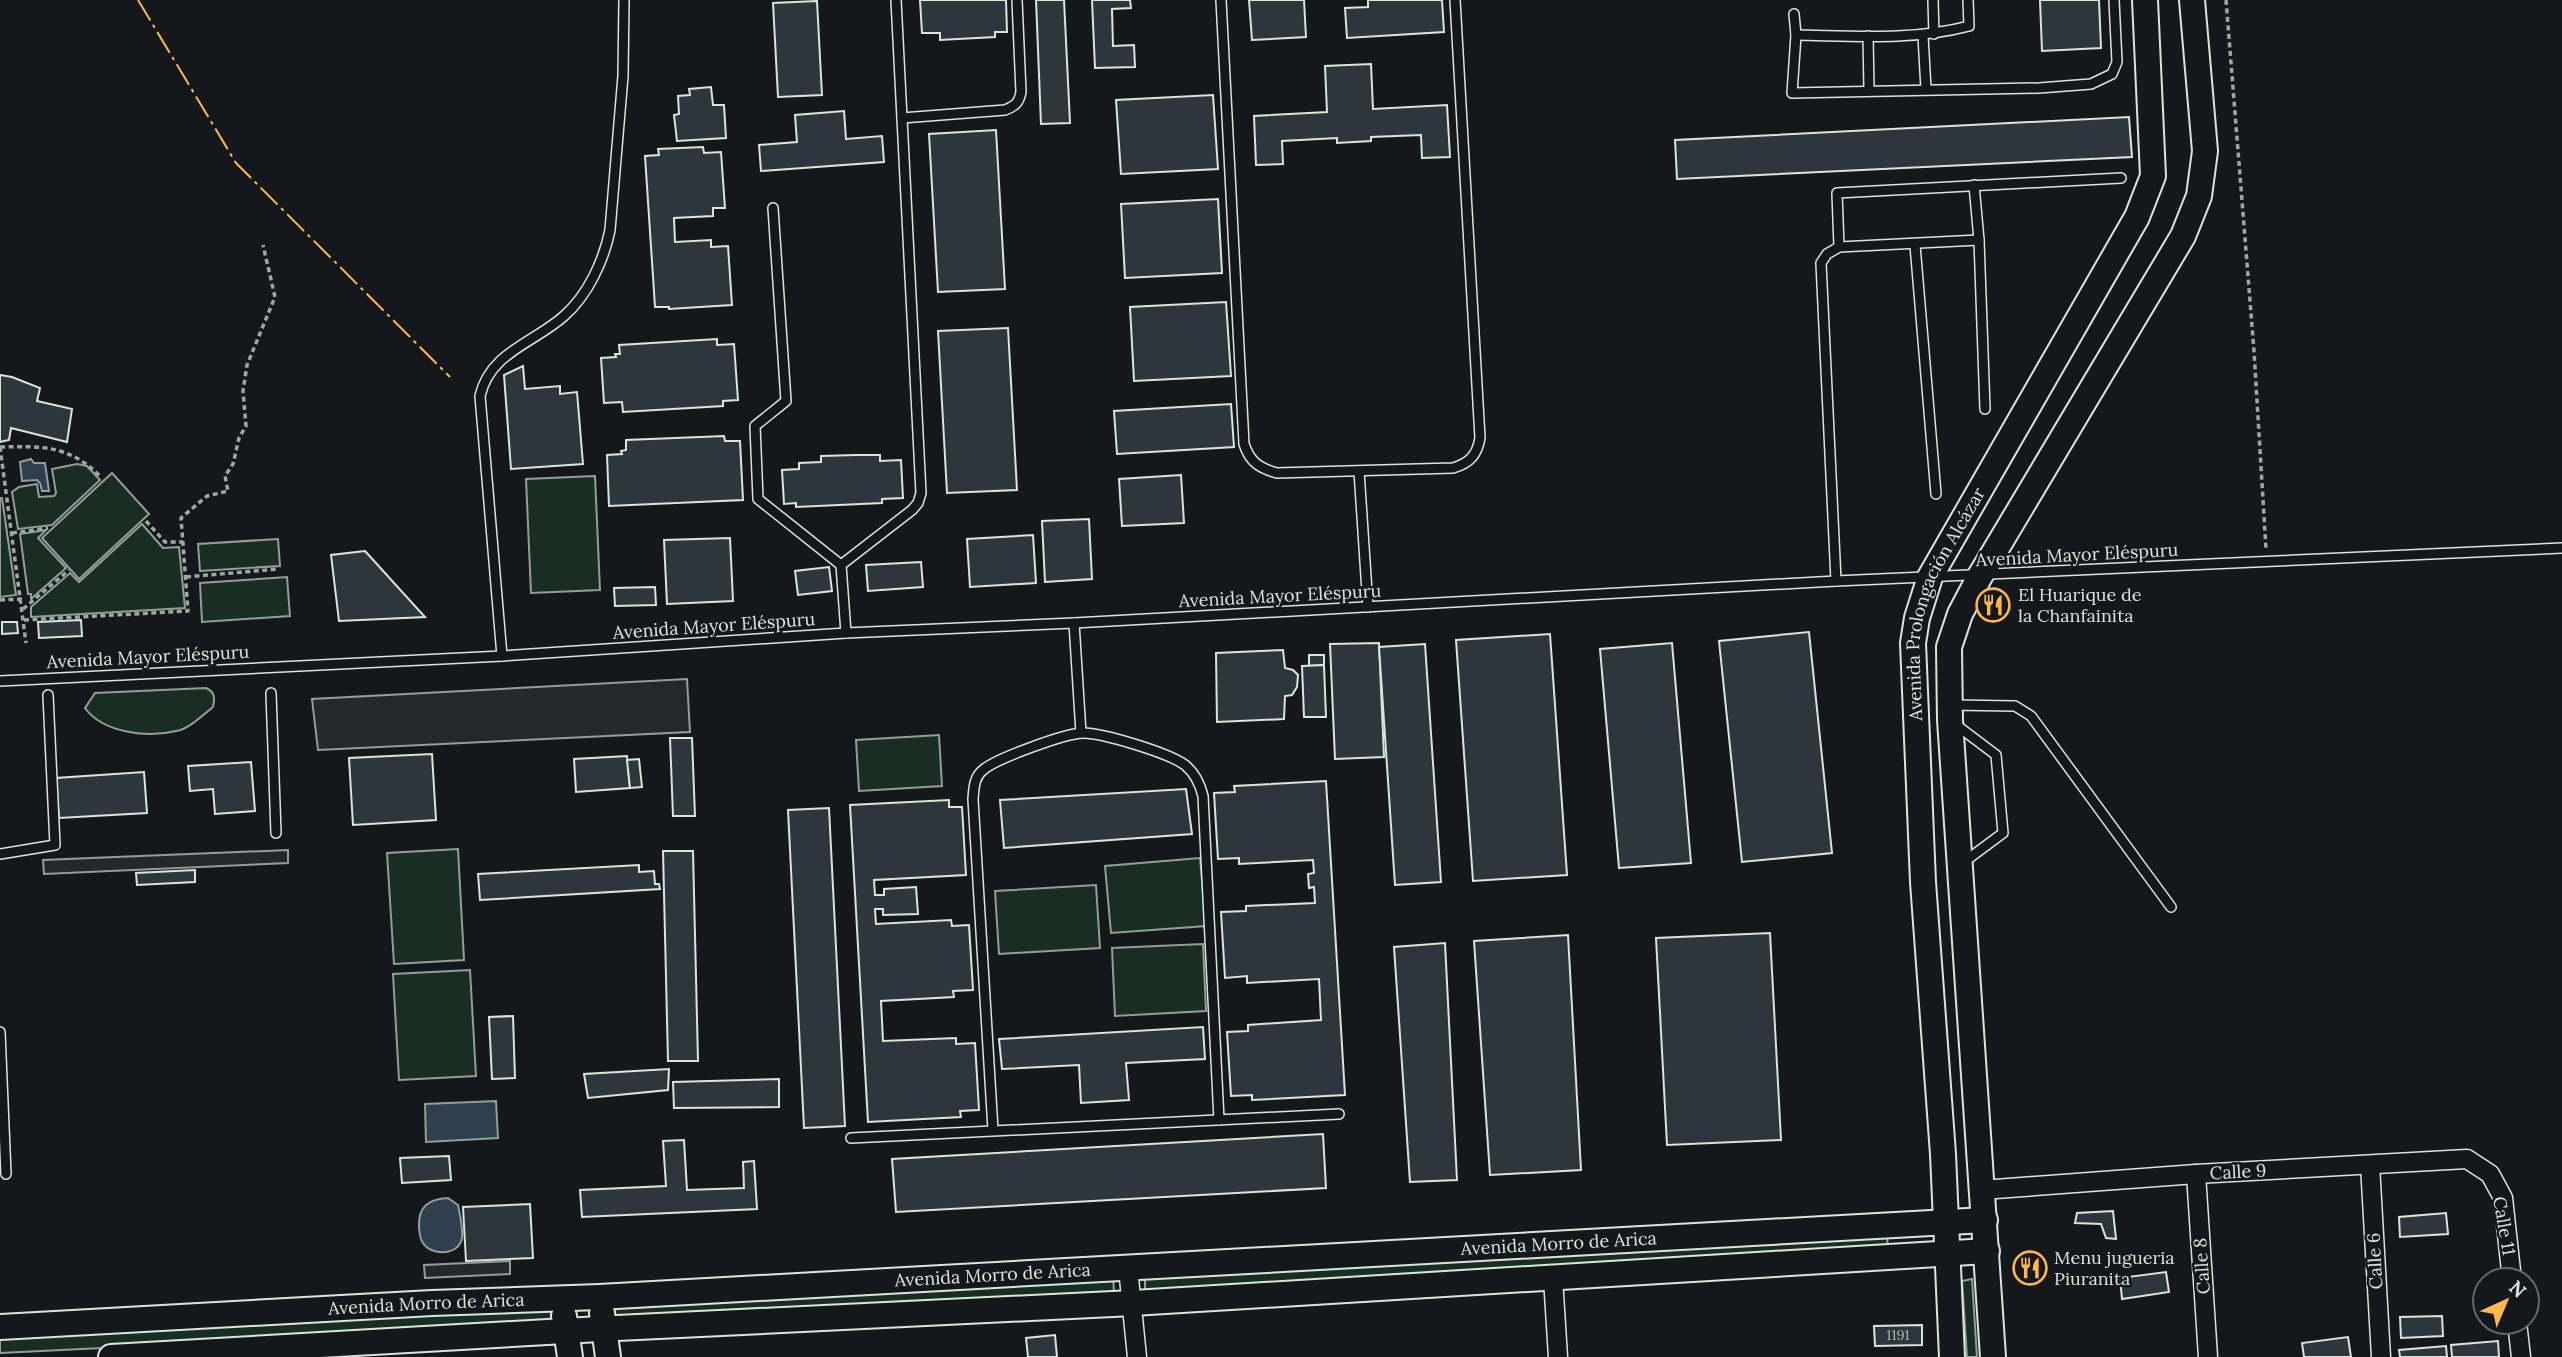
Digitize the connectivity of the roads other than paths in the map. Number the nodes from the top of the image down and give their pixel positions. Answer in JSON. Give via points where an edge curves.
{"nodes":[{"id":1,"x":624,"y":0,"type":"edge"},
{"id":2,"x":896,"y":0,"type":"edge"},
{"id":3,"x":1017,"y":0,"type":"edge"},
{"id":4,"x":1221,"y":0,"type":"edge"},
{"id":5,"x":1455,"y":0,"type":"edge"},
{"id":6,"x":1933,"y":0,"type":"edge"},
{"id":7,"x":1968,"y":0,"type":"edge"},
{"id":8,"x":2114,"y":0,"type":"edge"},
{"id":9,"x":2145,"y":0,"type":"edge"},
{"id":10,"x":2192,"y":0,"type":"edge"},
{"id":11,"x":1794,"y":14,"type":"dead end"},
{"id":12,"x":1934,"y":34,"type":"junction"},
{"id":13,"x":1796,"y":35,"type":"junction"},
{"id":14,"x":1868,"y":36,"type":"junction"},
{"id":15,"x":1923,"y":36,"type":"junction"},
{"id":16,"x":1926,"y":89,"type":"junction"},
{"id":17,"x":1869,"y":90,"type":"junction"},
{"id":18,"x":902,"y":118,"type":"junction"},
{"id":19,"x":2121,"y":178,"type":"dead end"},
{"id":20,"x":1974,"y":185,"type":"junction"},
{"id":21,"x":773,"y":208,"type":"dead end"},
{"id":22,"x":1979,"y":240,"type":"junction"},
{"id":23,"x":1915,"y":245,"type":"junction"},
{"id":24,"x":1839,"y":247,"type":"junction"},
{"id":25,"x":1985,"y":409,"type":"dead end"},
{"id":26,"x":1359,"y":471,"type":"junction"},
{"id":27,"x":1936,"y":494,"type":"dead end"},
{"id":28,"x":2562,"y":548,"type":"edge"},
{"id":29,"x":841,"y":565,"type":"junction"},
{"id":30,"x":1980,"y":576,"type":"junction"},
{"id":31,"x":1930,"y":577,"type":"junction"},
{"id":32,"x":1836,"y":582,"type":"junction"},
{"id":33,"x":1367,"y":607,"type":"junction"},
{"id":34,"x":1074,"y":623,"type":"junction"},
{"id":35,"x":846,"y":633,"type":"junction"},
{"id":36,"x":502,"y":656,"type":"junction"},
{"id":37,"x":0,"y":681,"type":"edge"},
{"id":38,"x":271,"y":693,"type":"dead end"},
{"id":39,"x":48,"y":695,"type":"dead end"},
{"id":40,"x":1950,"y":712,"type":"junction"},
{"id":41,"x":1081,"y":733,"type":"junction"},
{"id":42,"x":276,"y":833,"type":"dead end"},
{"id":43,"x":0,"y":854,"type":"edge"},
{"id":44,"x":1960,"y":872,"type":"junction"},
{"id":45,"x":1923,"y":882,"type":"junction"},
{"id":46,"x":2171,"y":907,"type":"dead end"},
{"id":47,"x":0,"y":1032,"type":"edge"},
{"id":48,"x":1,"y":1084,"type":"edge"},
{"id":49,"x":1339,"y":1114,"type":"dead end"},
{"id":50,"x":1219,"y":1119,"type":"junction"},
{"id":51,"x":993,"y":1130,"type":"junction"},
{"id":52,"x":851,"y":1138,"type":"dead end"},
{"id":53,"x":2370,"y":1165,"type":"junction"},
{"id":54,"x":6,"y":1174,"type":"dead end"},
{"id":55,"x":2196,"y":1174,"type":"junction"},
{"id":56,"x":2490,"y":1174,"type":"joint"},
{"id":57,"x":1982,"y":1190,"type":"junction"},
{"id":58,"x":1984,"y":1220,"type":"junction"},
{"id":59,"x":1945,"y":1223,"type":"junction"},
{"id":60,"x":1987,"y":1251,"type":"junction"},
{"id":61,"x":1946,"y":1254,"type":"junction"},
{"id":62,"x":2510,"y":1266,"type":"edge"},
{"id":63,"x":1128,"y":1268,"type":"junction"},
{"id":64,"x":1553,"y":1278,"type":"junction"},
{"id":65,"x":598,"y":1297,"type":"junction"},
{"id":66,"x":561,"y":1298,"type":"junction"},
{"id":67,"x":1133,"y":1303,"type":"junction"},
{"id":68,"x":0,"y":1327,"type":"edge"},
{"id":69,"x":605,"y":1329,"type":"junction"},
{"id":70,"x":566,"y":1331,"type":"junction"},
{"id":71,"x":2519,"y":1336,"type":"edge"},
{"id":72,"x":416,"y":1349,"type":"edge"},
{"id":73,"x":111,"y":1357,"type":"edge"},
{"id":74,"x":120,"y":1357,"type":"edge"},
{"id":75,"x":570,"y":1357,"type":"edge"},
{"id":76,"x":608,"y":1357,"type":"edge"},
{"id":77,"x":1137,"y":1357,"type":"edge"},
{"id":78,"x":1558,"y":1357,"type":"edge"},
{"id":79,"x":1952,"y":1357,"type":"edge"},
{"id":80,"x":1993,"y":1357,"type":"edge"},
{"id":81,"x":2207,"y":1357,"type":"edge"},
{"id":82,"x":2381,"y":1357,"type":"edge"},
{"id":83,"x":2521,"y":1357,"type":"edge"}],
"edges":[{"from":1,"to":36,"type":"lane","via":[[623,76],[606,249],[567,313],[495,365],[480,396]]},
{"from":2,"to":18,"type":"lane"},
{"from":3,"to":18,"type":"lane","via":[[1020,101],[1005,110]]},
{"from":4,"to":26,"type":"lane","via":[[1244,444],[1248,457],[1261,468],[1277,472]]},
{"from":5,"to":26,"type":"lane","via":[[1480,438],[1477,452],[1466,464],[1453,468]]},
{"from":6,"to":12,"type":"lane"},
{"from":7,"to":12,"type":"lane","via":[[1969,26]]},
{"from":8,"to":16,"type":"lane","via":[[2117,62],[2112,75],[2104,80],[2039,88]]},
{"from":9,"to":31,"type":"main road","name":"Avenida Prolongación Alcázar","via":[[2153,176],[2137,217]]},
{"from":10,"to":30,"type":"main road","name":"Avenida Prolongación Alcázar","via":[[2206,151],[2200,196],[2183,236]]},
{"from":11,"to":13,"type":"lane"},
{"from":12,"to":15,"type":"lane"},
{"from":13,"to":14,"type":"lane"},
{"from":13,"to":17,"type":"lane","via":[[1792,93]]},
{"from":14,"to":15,"type":"lane"},
{"from":14,"to":17,"type":"lane"},
{"from":15,"to":16,"type":"lane"},
{"from":16,"to":17,"type":"lane"},
{"from":18,"to":29,"type":"lane","via":[[921,493],[912,510]]},
{"from":19,"to":20,"type":"lane"},
{"from":20,"to":22,"type":"lane"},
{"from":20,"to":24,"type":"lane","via":[[1837,193]]},
{"from":21,"to":29,"type":"lane","via":[[786,401],[755,426],[758,499]]},
{"from":22,"to":23,"type":"lane"},
{"from":22,"to":25,"type":"lane"},
{"from":23,"to":24,"type":"lane"},
{"from":23,"to":27,"type":"lane"},
{"from":24,"to":32,"type":"lane","via":[[1821,263]]},
{"from":26,"to":33,"type":"lane"},
{"from":28,"to":30,"type":"lane","name":"Avenida Mayor Eléspuru"},
{"from":29,"to":35,"type":"lane"},
{"from":30,"to":31,"type":"lane","name":"Avenida Mayor Eléspuru"},
{"from":30,"to":40,"type":"main road","name":"Avenida Prolongación Alcázar","via":[[1949,648]]},
{"from":31,"to":32,"type":"lane","name":"Avenida Mayor Eléspuru"},
{"from":31,"to":45,"type":"main road","name":"Avenida Prolongación Alcázar","via":[[1913,643]]},
{"from":32,"to":33,"type":"lane","name":"Avenida Mayor Eléspuru"},
{"from":33,"to":34,"type":"lane","name":"Avenida Mayor Eléspuru"},
{"from":34,"to":35,"type":"lane","name":"Avenida Mayor Eléspuru"},
{"from":34,"to":41,"type":"lane"},
{"from":35,"to":36,"type":"lane","name":"Avenida Mayor Eléspuru"},
{"from":36,"to":37,"type":"lane","name":"Avenida Mayor Eléspuru"},
{"from":38,"to":42,"type":"lane"},
{"from":39,"to":43,"type":"lane","via":[[55,845]]},
{"from":40,"to":44,"type":"main road","name":"Avenida Prolongación Alcázar"},
{"from":40,"to":44,"type":"lane","via":[[1996,755],[2003,833]]},
{"from":40,"to":46,"type":"lane","via":[[2015,706],[2031,716]]},
{"from":41,"to":50,"type":"lane","via":[[1102,735],[1176,759],[1199,783]]},
{"from":41,"to":51,"type":"lane","via":[[994,763],[982,770],[975,782]]},
{"from":44,"to":45,"type":"main road"},
{"from":44,"to":57,"type":"main road","name":"Avenida Prolongación Alcázar"},
{"from":45,"to":59,"type":"main road","name":"Avenida Prolongación Alcázar"},
{"from":47,"to":48,"type":"lane"},
{"from":48,"to":54,"type":"lane"},
{"from":49,"to":50,"type":"lane"},
{"from":50,"to":51,"type":"lane"},
{"from":51,"to":52,"type":"lane"},
{"from":53,"to":55,"type":"street","name":"Calle 9"},
{"from":53,"to":56,"type":"street","name":"Calle 9","via":[[2468,1159]]},
{"from":53,"to":82,"type":"street","name":"Calle 6"},
{"from":55,"to":57,"type":"street","name":"Calle 9"},
{"from":55,"to":81,"type":"street","name":"Calle 8"},
{"from":56,"to":62,"type":"street","name":"Calle 11","via":[[2503,1198]]},
{"from":57,"to":58,"type":"main road","name":"Avenida Prolongación Alcázar"},
{"from":58,"to":59,"type":"main road","name":"Avenida Morro de Arica"},
{"from":58,"to":60,"type":"main road","name":"Avenida Prolongación Alcázar"},
{"from":59,"to":61,"type":"main road","name":"Avenida Prolongación Alcázar"},
{"from":59,"to":63,"type":"main road","name":"Avenida Morro de Arica"},
{"from":60,"to":61,"type":"main road","name":"Avenida Morro de Arica"},
{"from":60,"to":80,"type":"main road","name":"Avenida Prolongación Alcázar"},
{"from":61,"to":64,"type":"main road","name":"Avenida Morro de Arica"},
{"from":61,"to":79,"type":"main road","name":"Avenida Prolongación Alcázar"},
{"from":63,"to":65,"type":"main road","name":"Avenida Morro de Arica"},
{"from":63,"to":67,"type":"street"},
{"from":64,"to":67,"type":"main road","name":"Avenida Morro de Arica"},
{"from":64,"to":78,"type":"street"},
{"from":65,"to":66,"type":"main road","name":"Avenida Morro de Arica"},
{"from":65,"to":69,"type":"main road"},
{"from":66,"to":68,"type":"main road","name":"Avenida Morro de Arica"},
{"from":66,"to":70,"type":"main road"},
{"from":67,"to":69,"type":"main road","name":"Avenida Morro de Arica"},
{"from":67,"to":77,"type":"street"},
{"from":69,"to":70,"type":"main road","name":"Avenida Morro de Arica"},
{"from":69,"to":76,"type":"main road"},
{"from":70,"to":72,"type":"main road","name":"Avenida Morro de Arica"},
{"from":70,"to":75,"type":"main road"},
{"from":71,"to":83,"type":"street"},
{"from":72,"to":74,"type":"main road","name":"Avenida Morro de Arica"},
{"from":73,"to":74,"type":"main road","name":"Avenida Morro de Arica"}]}
